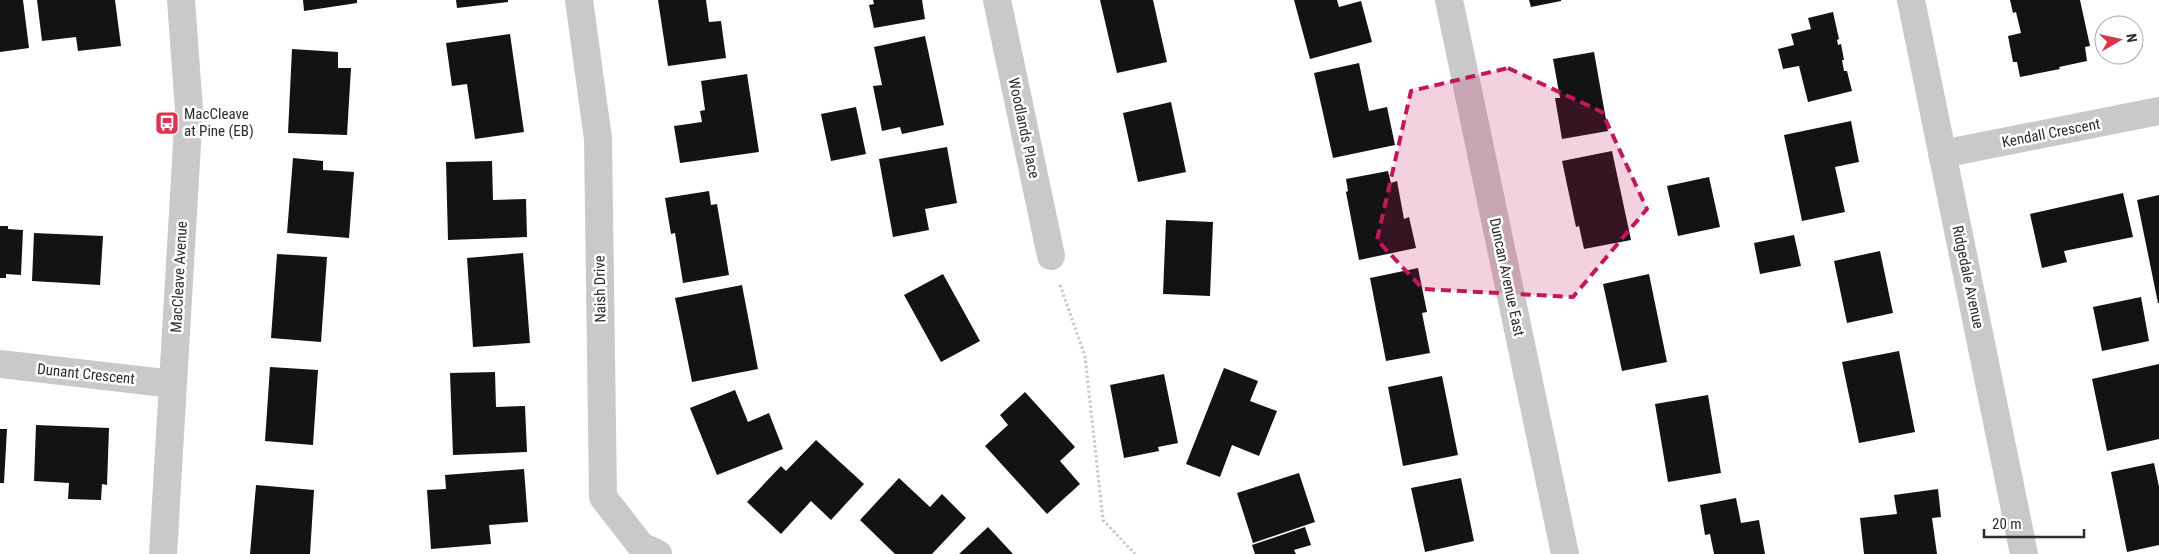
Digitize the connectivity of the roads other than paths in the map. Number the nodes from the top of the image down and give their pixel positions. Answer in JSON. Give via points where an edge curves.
{"nodes":[{"id":1,"x":181,"y":0,"type":"edge"},
{"id":2,"x":579,"y":0,"type":"edge"},
{"id":3,"x":997,"y":0,"type":"edge"},
{"id":4,"x":1449,"y":0,"type":"edge"},
{"id":5,"x":1911,"y":0,"type":"edge"},
{"id":6,"x":2159,"y":111,"type":"edge"},
{"id":7,"x":1942,"y":154,"type":"junction"},
{"id":8,"x":1051,"y":256,"type":"road end"},
{"id":9,"x":0,"y":364,"type":"edge"},
{"id":10,"x":173,"y":384,"type":"junction"},
{"id":11,"x":163,"y":554,"type":"edge"},
{"id":12,"x":658,"y":554,"type":"edge"},
{"id":13,"x":1565,"y":554,"type":"edge"},
{"id":14,"x":2024,"y":554,"type":"edge"}],
"edges":[{"from":1,"to":10,"type":"street","name":"MacCleave Avenue","via":[[189,110]]},
{"from":2,"to":12,"type":"street","name":"Naish Drive","via":[[598,139],[603,497],[641,546]]},
{"from":3,"to":8,"type":"street","name":"Woodlands Place"},
{"from":4,"to":13,"type":"street","name":"Duncan Avenue East"},
{"from":5,"to":7,"type":"street","name":"Ridgedale Avenue"},
{"from":6,"to":7,"type":"street","name":"Kendall Crescent"},
{"from":7,"to":14,"type":"street","name":"Ridgedale Avenue"},
{"from":9,"to":10,"type":"street","name":"Dunant Crescent"},
{"from":10,"to":11,"type":"street","name":"MacCleave Avenue"}]}
